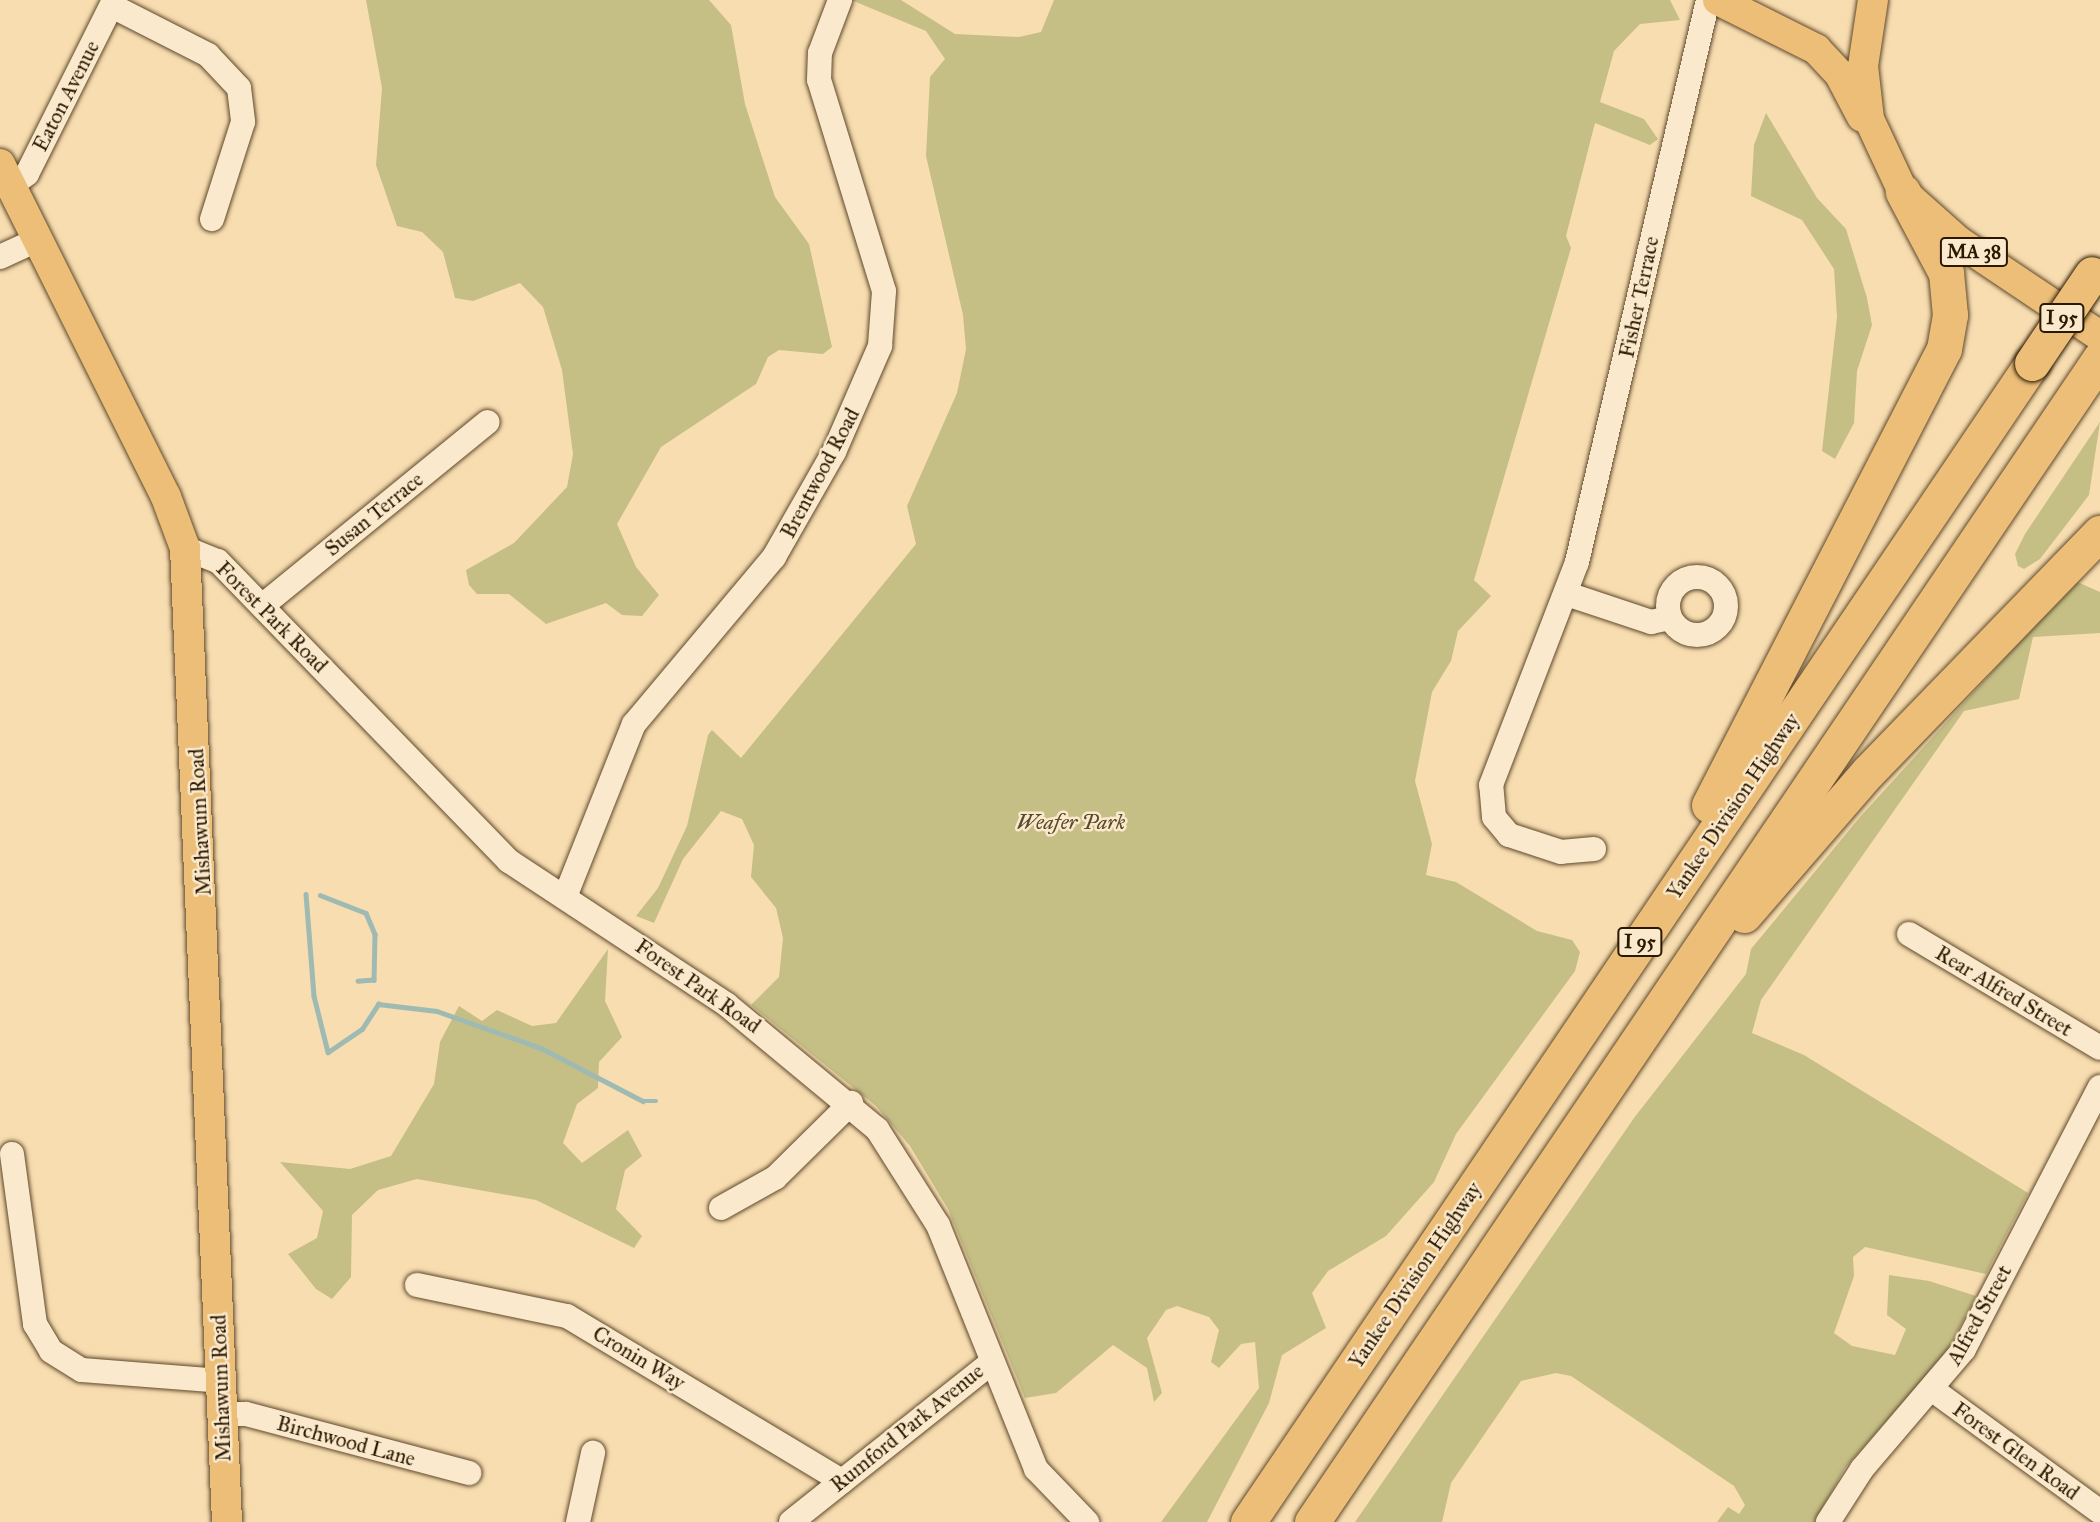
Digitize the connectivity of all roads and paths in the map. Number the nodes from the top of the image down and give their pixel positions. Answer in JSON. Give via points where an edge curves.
{"nodes":[{"id":1,"x":840,"y":0,"type":"edge"},
{"id":2,"x":1709,"y":0,"type":"edge"},
{"id":3,"x":1718,"y":0,"type":"edge"},
{"id":4,"x":1873,"y":0,"type":"edge"},
{"id":5,"x":113,"y":3,"type":"edge"},
{"id":6,"x":1875,"y":142,"type":"junction"},
{"id":7,"x":6,"y":175,"type":"edge"},
{"id":8,"x":1903,"y":192,"type":"junction"},
{"id":9,"x":212,"y":219,"type":"dead end"},
{"id":10,"x":37,"y":240,"type":"junction"},
{"id":11,"x":0,"y":257,"type":"edge"},
{"id":12,"x":2096,"y":268,"type":"edge"},
{"id":13,"x":2100,"y":336,"type":"edge"},
{"id":14,"x":2100,"y":358,"type":"edge"},
{"id":15,"x":488,"y":422,"type":"dead end"},
{"id":16,"x":2100,"y":533,"type":"edge"},
{"id":17,"x":185,"y":548,"type":"junction"},
{"id":18,"x":1567,"y":594,"type":"junction"},
{"id":19,"x":262,"y":606,"type":"junction"},
{"id":20,"x":1670,"y":618,"type":"dead end"},
{"id":21,"x":1594,"y":849,"type":"dead end"},
{"id":22,"x":565,"y":897,"type":"junction"},
{"id":23,"x":1909,"y":934,"type":"dead end"},
{"id":24,"x":1590,"y":1017,"type":"junction"},
{"id":25,"x":1641,"y":1035,"type":"junction"},
{"id":26,"x":2100,"y":1048,"type":"edge"},
{"id":27,"x":2100,"y":1087,"type":"edge"},
{"id":28,"x":851,"y":1103,"type":"junction"},
{"id":29,"x":12,"y":1154,"type":"dead end"},
{"id":30,"x":721,"y":1208,"type":"dead end"},
{"id":31,"x":417,"y":1285,"type":"dead end"},
{"id":32,"x":992,"y":1362,"type":"junction"},
{"id":33,"x":221,"y":1381,"type":"junction"},
{"id":34,"x":1933,"y":1390,"type":"junction"},
{"id":35,"x":222,"y":1413,"type":"junction"},
{"id":36,"x":593,"y":1453,"type":"dead end"},
{"id":37,"x":469,"y":1473,"type":"dead end"},
{"id":38,"x":842,"y":1480,"type":"junction"},
{"id":39,"x":2100,"y":1512,"type":"edge"},
{"id":40,"x":1071,"y":1517,"type":"edge"},
{"id":41,"x":227,"y":1522,"type":"edge"},
{"id":42,"x":578,"y":1522,"type":"edge"},
{"id":43,"x":791,"y":1522,"type":"edge"},
{"id":44,"x":1248,"y":1522,"type":"edge"},
{"id":45,"x":1312,"y":1522,"type":"edge"},
{"id":46,"x":1828,"y":1522,"type":"edge"}],
"edges":[{"from":1,"to":22,"type":"street","name":"Brentwood Road","via":[[820,54],[819,80],[884,291],[880,346],[834,452],[774,557],[634,724]]},
{"from":2,"to":18,"type":"street","name":"Fisher Terrace"},
{"from":3,"to":6,"type":"main road","number":"MA 38","via":[[1816,48],[1840,75]]},
{"from":4,"to":6,"type":"main road","via":[[1863,66]]},
{"from":5,"to":7,"type":"street","name":"Eaton Avenue","via":[[27,174]]},
{"from":5,"to":9,"type":"street","via":[[208,55],[239,88],[242,129]]},
{"from":6,"to":8,"type":"main road","number":"MA 38"},
{"from":7,"to":10,"type":"main road","name":"Mishawum Road"},
{"from":8,"to":13,"type":"main road","number":"MA 38","via":[[1958,241]]},
{"from":8,"to":24,"type":"highway","via":[[1946,273],[1950,316],[1944,349],[1745,740]]},
{"from":10,"to":11,"type":"street"},
{"from":10,"to":17,"type":"main road","name":"Mishawum Road","via":[[166,496]]},
{"from":12,"to":24,"type":"highway","name":"Yankee Division Highway","number":"I 95","bridge":true},
{"from":14,"to":25,"type":"highway","number":"I 95"},
{"from":15,"to":19,"type":"street","name":"Susan Terrace"},
{"from":16,"to":25,"type":"highway","via":[[1868,772]]},
{"from":17,"to":19,"type":"street","name":"Forest Park Road","via":[[214,558]]},
{"from":17,"to":33,"type":"main road","name":"Mishawum Road"},
{"from":18,"to":20,"type":"street","via":[[1648,622]]},
{"from":18,"to":21,"type":"street","name":"Fisher Terrace","via":[[1497,765],[1490,801],[1497,824],[1520,841],[1561,852]]},
{"from":19,"to":22,"type":"street","name":"Forest Park Road","via":[[496,849]]},
{"from":22,"to":28,"type":"street","name":"Forest Park Road","via":[[703,987]]},
{"from":23,"to":26,"type":"street","name":"Rear Alfred Street"},
{"from":24,"to":44,"type":"highway","name":"Yankee Division Highway","number":"I 95"},
{"from":25,"to":45,"type":"highway","number":"I 95"},
{"from":27,"to":34,"type":"street","name":"Alfred Street","via":[[1971,1336]]},
{"from":28,"to":30,"type":"street","via":[[775,1178]]},
{"from":28,"to":32,"type":"street","name":"Forest Park Road","via":[[898,1153],[930,1206]]},
{"from":29,"to":33,"type":"street","via":[[35,1324],[51,1351],[82,1370]]},
{"from":31,"to":38,"type":"street","name":"Cronin Way","via":[[567,1316]]},
{"from":32,"to":38,"type":"street","name":"Rumford Park Avenue"},
{"from":32,"to":40,"type":"street","name":"Forest Park Road","via":[[1026,1450]]},
{"from":33,"to":35,"type":"main road","name":"Mishawum Road"},
{"from":34,"to":39,"type":"street","name":"Forest Glen Road"},
{"from":34,"to":46,"type":"street","name":"Alfred Street","via":[[1862,1469]]},
{"from":35,"to":37,"type":"street","name":"Birchwood Lane","via":[[248,1414]]},
{"from":35,"to":41,"type":"main road","name":"Mishawum Road"},
{"from":36,"to":42,"type":"street"},
{"from":38,"to":43,"type":"street","name":"Rumford Park Avenue"}]}
